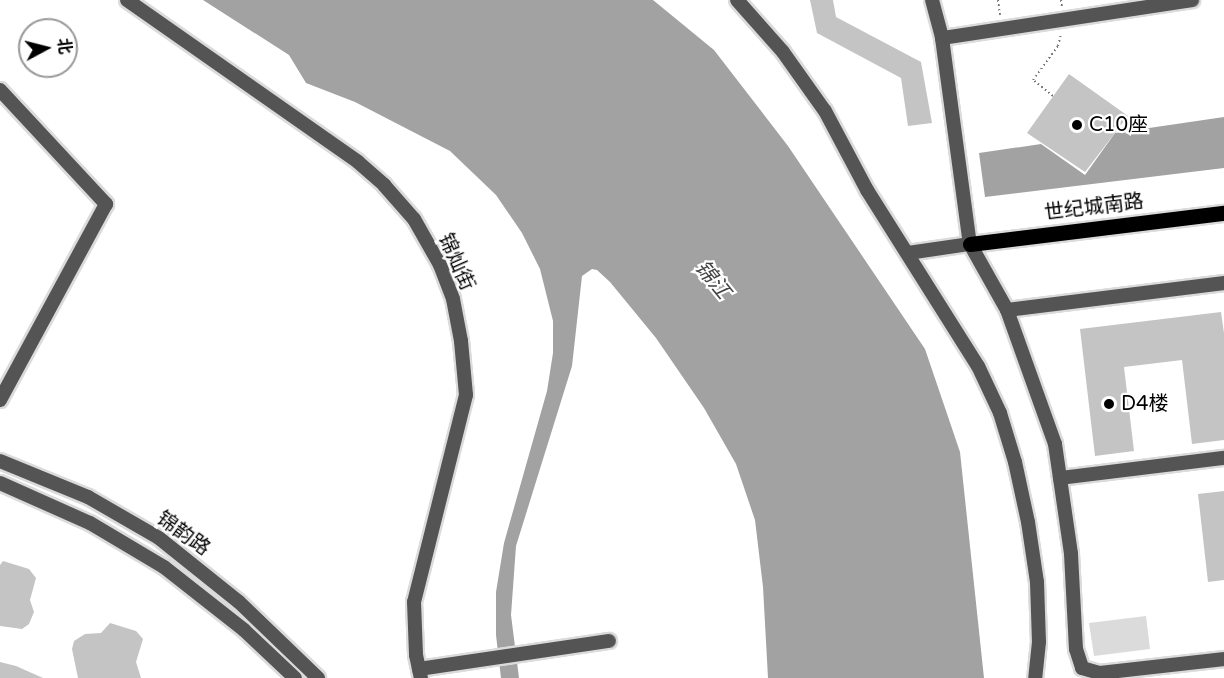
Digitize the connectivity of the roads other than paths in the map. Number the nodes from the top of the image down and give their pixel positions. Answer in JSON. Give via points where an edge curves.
{"nodes":[{"id":1,"x":127,"y":0,"type":"edge"},
{"id":2,"x":737,"y":0,"type":"edge"},
{"id":3,"x":932,"y":0,"type":"edge"},
{"id":4,"x":1192,"y":0,"type":"edge"},
{"id":5,"x":942,"y":38,"type":"junction"},
{"id":6,"x":0,"y":90,"type":"edge"},
{"id":7,"x":1224,"y":213,"type":"edge"},
{"id":8,"x":970,"y":244,"type":"junction"},
{"id":9,"x":908,"y":253,"type":"junction"},
{"id":10,"x":1224,"y":283,"type":"edge"},
{"id":11,"x":1007,"y":310,"type":"junction"},
{"id":12,"x":0,"y":400,"type":"edge"},
{"id":13,"x":1224,"y":458,"type":"edge"},
{"id":14,"x":0,"y":461,"type":"edge"},
{"id":15,"x":1060,"y":478,"type":"junction"},
{"id":16,"x":0,"y":483,"type":"edge"},
{"id":17,"x":609,"y":640,"type":"dead end"},
{"id":18,"x":1224,"y":659,"type":"edge"},
{"id":19,"x":420,"y":673,"type":"edge"},
{"id":20,"x":295,"y":678,"type":"edge"},
{"id":21,"x":318,"y":678,"type":"edge"},
{"id":22,"x":1035,"y":678,"type":"edge"}],
"edges":[{"from":1,"to":19,"type":"street","name":"锦灿街","via":[[358,162],[414,219],[440,265],[453,299],[466,395],[414,602]]},
{"from":2,"to":9,"type":"street","via":[[783,52],[825,111],[867,190]]},
{"from":3,"to":5,"type":"street"},
{"from":4,"to":5,"type":"street"},
{"from":5,"to":8,"type":"street"},
{"from":6,"to":12,"type":"street","via":[[106,204]]},
{"from":7,"to":8,"type":"main road","name":"世纪城南路"},
{"from":8,"to":9,"type":"street"},
{"from":8,"to":11,"type":"street"},
{"from":9,"to":22,"type":"street","via":[[978,366],[999,412],[1014,462],[1037,582],[1039,642]]},
{"from":10,"to":11,"type":"street"},
{"from":11,"to":15,"type":"street","via":[[1055,444]]},
{"from":13,"to":15,"type":"street"},
{"from":14,"to":21,"type":"street","name":"锦韵路","via":[[88,496],[159,538],[239,602]]},
{"from":15,"to":18,"type":"street","via":[[1071,554],[1076,649],[1082,668],[1100,674]]},
{"from":16,"to":20,"type":"street","name":"锦韵路","via":[[90,523],[164,567],[244,630]]},
{"from":17,"to":19,"type":"street","via":[[488,658]]}]}
